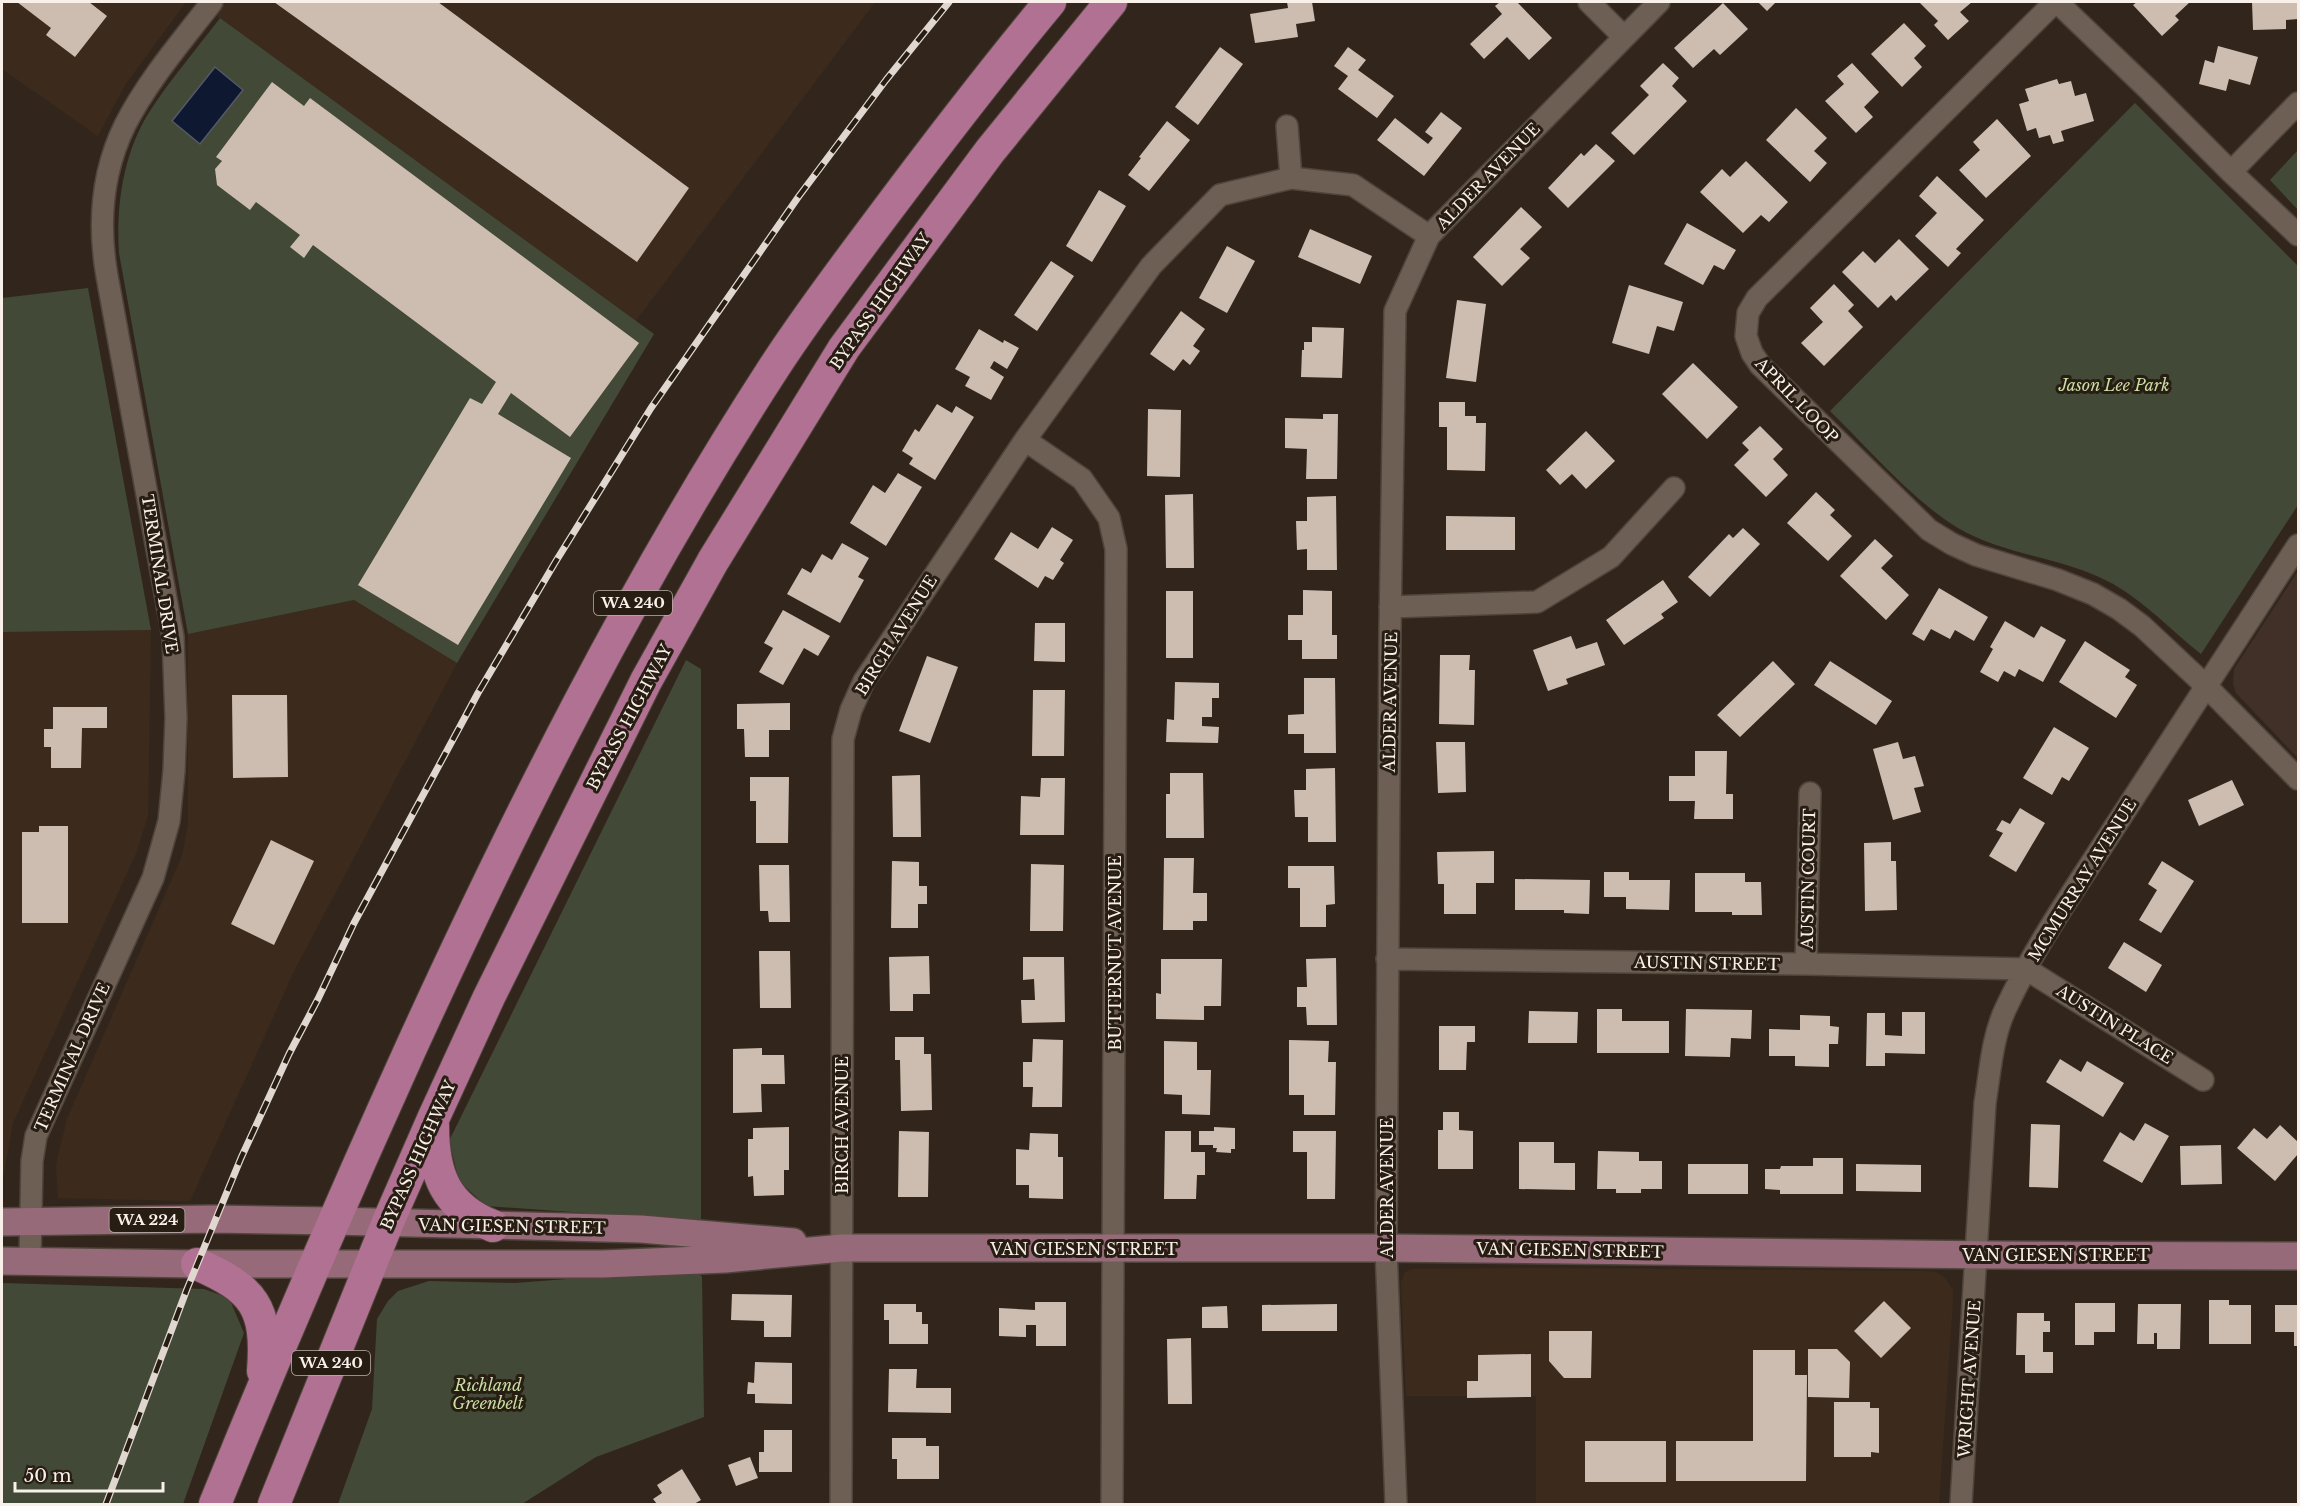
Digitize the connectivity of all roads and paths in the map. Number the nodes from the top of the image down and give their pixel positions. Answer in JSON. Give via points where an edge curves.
{"nodes":[{"id":1,"x":212,"y":2,"type":"edge"},
{"id":2,"x":1050,"y":2,"type":"edge"},
{"id":3,"x":1111,"y":2,"type":"edge"},
{"id":4,"x":1589,"y":2,"type":"edge"},
{"id":5,"x":1659,"y":2,"type":"edge"},
{"id":6,"x":2056,"y":2,"type":"edge"},
{"id":7,"x":1624,"y":37,"type":"junction"},
{"id":8,"x":2298,"y":103,"type":"edge"},
{"id":9,"x":1287,"y":126,"type":"dead end"},
{"id":10,"x":2231,"y":172,"type":"junction"},
{"id":11,"x":1291,"y":178,"type":"junction"},
{"id":12,"x":2298,"y":235,"type":"edge"},
{"id":13,"x":1429,"y":236,"type":"junction"},
{"id":14,"x":1025,"y":440,"type":"junction"},
{"id":15,"x":1674,"y":488,"type":"dead end"},
{"id":16,"x":2298,"y":545,"type":"edge"},
{"id":17,"x":1390,"y":607,"type":"junction"},
{"id":18,"x":2205,"y":685,"type":"junction"},
{"id":19,"x":2298,"y":779,"type":"edge"},
{"id":20,"x":1810,"y":793,"type":"dead end"},
{"id":21,"x":1387,"y":959,"type":"junction"},
{"id":22,"x":1806,"y":964,"type":"junction"},
{"id":23,"x":2026,"y":969,"type":"junction"},
{"id":24,"x":2203,"y":1080,"type":"dead end"},
{"id":25,"x":433,"y":1119,"type":"junction"},
{"id":26,"x":333,"y":1221,"type":"junction"},
{"id":27,"x":2,"y":1222,"type":"edge"},
{"id":28,"x":30,"y":1222,"type":"junction"},
{"id":29,"x":388,"y":1222,"type":"junction"},
{"id":30,"x":493,"y":1226,"type":"junction"},
{"id":31,"x":842,"y":1248,"type":"junction"},
{"id":32,"x":1386,"y":1248,"type":"junction"},
{"id":33,"x":1114,"y":1249,"type":"junction"},
{"id":34,"x":1976,"y":1254,"type":"junction"},
{"id":35,"x":2298,"y":1256,"type":"edge"},
{"id":36,"x":2,"y":1261,"type":"edge"},
{"id":37,"x":30,"y":1261,"type":"junction"},
{"id":38,"x":197,"y":1264,"type":"junction"},
{"id":39,"x":314,"y":1264,"type":"junction"},
{"id":40,"x":371,"y":1264,"type":"junction"},
{"id":41,"x":261,"y":1389,"type":"junction"},
{"id":42,"x":215,"y":1504,"type":"edge"},
{"id":43,"x":274,"y":1504,"type":"edge"},
{"id":44,"x":841,"y":1504,"type":"edge"},
{"id":45,"x":1113,"y":1504,"type":"edge"},
{"id":46,"x":1396,"y":1504,"type":"edge"},
{"id":47,"x":1961,"y":1504,"type":"edge"}],
"edges":[{"from":1,"to":28,"type":"street","name":"TERMINAL DRIVE","via":[[148,87],[125,126],[110,167],[102,207],[106,276],[173,637],[174,771],[169,821],[153,878],[36,1136]]},
{"from":2,"to":26,"type":"highway","number":"WA 240","via":[[922,164],[780,359],[623,621],[535,787]]},
{"from":3,"to":25,"type":"highway","name":"BYPASS HIGHWAY","number":"WA 240","via":[[900,269],[844,348],[713,561],[646,681]]},
{"from":4,"to":7,"type":"street"},
{"from":5,"to":7,"type":"street","name":"ALDER AVENUE"},
{"from":6,"to":10,"type":"street","name":"APRIL LOOP"},
{"from":6,"to":18,"type":"street","name":"APRIL LOOP","via":[[1757,298],[1748,313],[1746,336],[1760,365],[1929,530],[1976,555],[2093,594],[2142,626]]},
{"from":7,"to":13,"type":"street","name":"ALDER AVENUE"},
{"from":8,"to":10,"type":"street"},
{"from":9,"to":11,"type":"street"},
{"from":10,"to":12,"type":"street","name":"APRIL LOOP"},
{"from":11,"to":13,"type":"street","name":"BIRCH AVENUE","via":[[1353,185]]},
{"from":11,"to":14,"type":"street","name":"BIRCH AVENUE","via":[[1220,195],[1151,266]]},
{"from":13,"to":17,"type":"street","name":"ALDER AVENUE","via":[[1395,311]]},
{"from":14,"to":31,"type":"street","name":"BIRCH AVENUE","via":[[864,681],[843,739]]},
{"from":14,"to":33,"type":"street","name":"BUTTERNUT AVENUE","via":[[1082,479],[1109,518],[1116,549]]},
{"from":15,"to":17,"type":"street","via":[[1611,558],[1537,602]]},
{"from":16,"to":18,"type":"street","name":"MCMURRAY AVENUE"},
{"from":17,"to":21,"type":"street","name":"ALDER AVENUE"},
{"from":18,"to":19,"type":"street","name":"APRIL LOOP"},
{"from":18,"to":23,"type":"street","name":"MCMURRAY AVENUE"},
{"from":20,"to":22,"type":"street","name":"AUSTIN COURT"},
{"from":21,"to":22,"type":"street","name":"AUSTIN STREET"},
{"from":21,"to":32,"type":"street","name":"ALDER AVENUE"},
{"from":22,"to":23,"type":"street","name":"AUSTIN STREET"},
{"from":23,"to":24,"type":"street","name":"AUSTIN PLACE"},
{"from":23,"to":34,"type":"street","name":"MCMURRAY AVENUE","via":[[2004,1012],[1992,1058],[1985,1103]]},
{"from":25,"to":29,"type":"highway","name":"BYPASS HIGHWAY","number":"WA 240"},
{"from":25,"to":30,"type":"highway","via":[[436,1168],[441,1181],[460,1206]]},
{"from":26,"to":28,"type":"main road","name":"VAN GIESEN STREET","number":"WA 224"},
{"from":26,"to":29,"type":"main road","name":"VAN GIESEN STREET","number":"WA 224"},
{"from":26,"to":39,"type":"highway","number":"WA 240"},
{"from":27,"to":28,"type":"main road","name":"VAN GIESEN STREET","number":"WA 224"},
{"from":28,"to":37,"type":"street","name":"TERMINAL DRIVE"},
{"from":29,"to":30,"type":"main road","name":"VAN GIESEN STREET"},
{"from":29,"to":40,"type":"highway","name":"BYPASS HIGHWAY","number":"WA 240"},
{"from":30,"to":31,"type":"main road","name":"VAN GIESEN STREET","via":[[693,1233]]},
{"from":31,"to":33,"type":"main road","name":"VAN GIESEN STREET"},
{"from":31,"to":40,"type":"main road","name":"VAN GIESEN STREET","via":[[677,1262]]},
{"from":31,"to":44,"type":"street","name":"BIRCH AVENUE"},
{"from":32,"to":33,"type":"main road","name":"VAN GIESEN STREET"},
{"from":32,"to":34,"type":"main road","name":"VAN GIESEN STREET"},
{"from":32,"to":46,"type":"street","name":"ALDER AVENUE"},
{"from":33,"to":45,"type":"street","name":"BUTTERNUT AVENUE"},
{"from":34,"to":35,"type":"main road","name":"VAN GIESEN STREET"},
{"from":34,"to":47,"type":"street","name":"WRIGHT AVENUE"},
{"from":36,"to":37,"type":"main road","name":"VAN GIESEN STREET"},
{"from":37,"to":38,"type":"main road","name":"VAN GIESEN STREET"},
{"from":38,"to":39,"type":"main road","name":"VAN GIESEN STREET"},
{"from":38,"to":41,"type":"highway","via":[[248,1295],[261,1315]]},
{"from":39,"to":40,"type":"main road","name":"VAN GIESEN STREET"},
{"from":39,"to":41,"type":"highway","number":"WA 240"},
{"from":40,"to":43,"type":"highway","name":"BYPASS HIGHWAY","number":"WA 240"},
{"from":41,"to":42,"type":"highway","number":"WA 240"}]}
